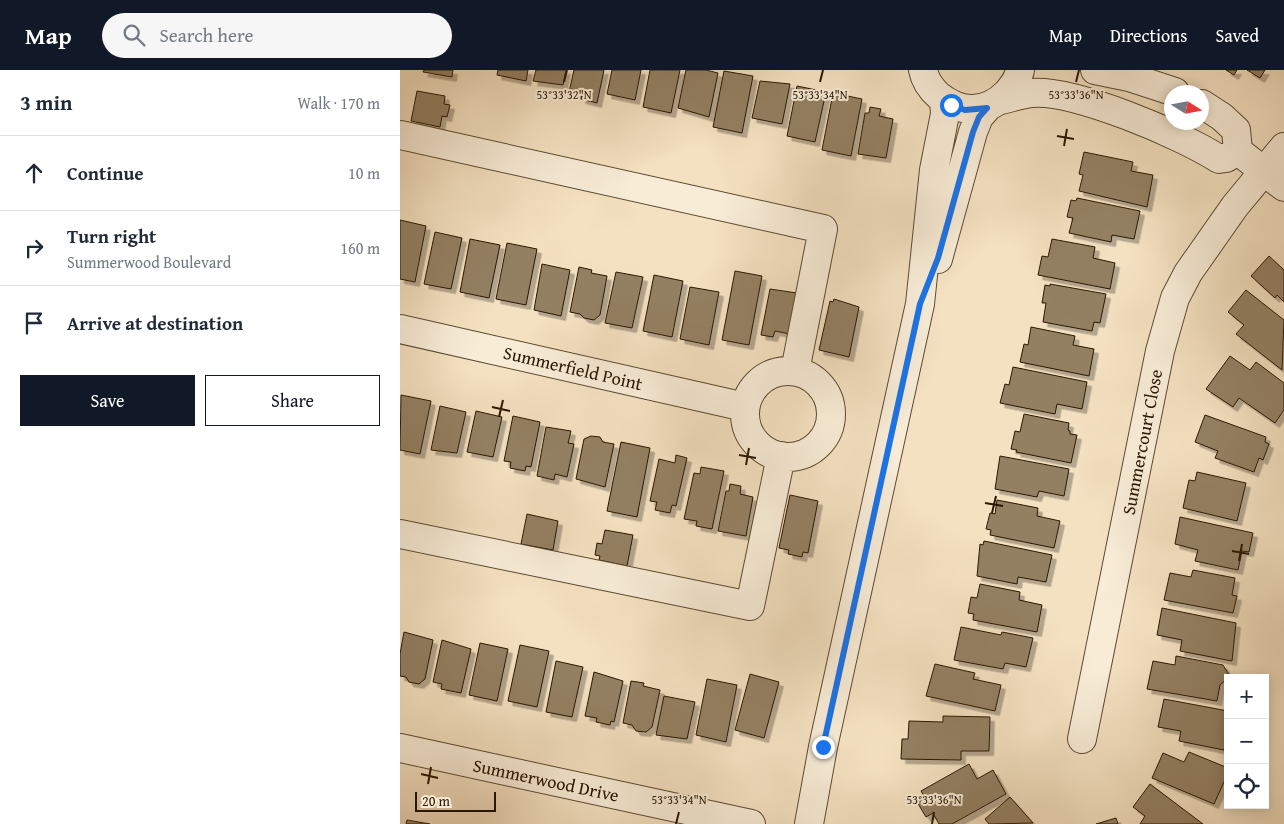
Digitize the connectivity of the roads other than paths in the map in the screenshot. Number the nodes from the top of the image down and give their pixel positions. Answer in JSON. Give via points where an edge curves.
{"nodes":[{"id":1,"x":1020,"y":70,"type":"edge"},
{"id":2,"x":1095,"y":70,"type":"edge"},
{"id":3,"x":921,"y":72,"type":"edge"},
{"id":4,"x":1164,"y":88,"type":"edge"},
{"id":5,"x":944,"y":100,"type":"junction"},
{"id":6,"x":994,"y":104,"type":"junction"},
{"id":7,"x":1209,"y":109,"type":"edge"},
{"id":8,"x":400,"y":135,"type":"edge"},
{"id":9,"x":1284,"y":147,"type":"edge"},
{"id":10,"x":1238,"y":151,"type":"junction"},
{"id":11,"x":1274,"y":179,"type":"edge"},
{"id":12,"x":920,"y":304,"type":"junction"},
{"id":13,"x":400,"y":330,"type":"edge"},
{"id":14,"x":795,"y":371,"type":"junction"},
{"id":15,"x":745,"y":407,"type":"junction"},
{"id":16,"x":780,"y":456,"type":"junction"},
{"id":17,"x":400,"y":534,"type":"edge"},
{"id":18,"x":1082,"y":739,"type":"dead end"},
{"id":19,"x":400,"y":748,"type":"edge"},
{"id":20,"x":751,"y":824,"type":"edge"},
{"id":21,"x":809,"y":824,"type":"edge"}],
"edges":[{"from":1,"to":6,"type":"street","via":[[1013,86]]},
{"from":2,"to":4,"type":"street"},
{"from":3,"to":5,"type":"street","via":[[932,90]]},
{"from":5,"to":6,"type":"street","via":[[965,110]]},
{"from":5,"to":12,"type":"street","via":[[945,114],[934,170]]},
{"from":6,"to":10,"type":"street","via":[[1031,93],[1064,97],[1139,120],[1219,159]]},
{"from":6,"to":12,"type":"street","via":[[979,117],[973,132],[938,258]]},
{"from":7,"to":10,"type":"street","via":[[1236,130]]},
{"from":8,"to":14,"type":"street","via":[[823,229]]},
{"from":9,"to":11,"type":"street","name":"Summercourt Close"},
{"from":10,"to":11,"type":"street"},
{"from":11,"to":18,"type":"street","name":"Summercourt Close","via":[[1208,241],[1175,298],[1166,325]]},
{"from":12,"to":21,"type":"street"},
{"from":13,"to":15,"type":"street","name":"Summerfield Point"},
{"from":14,"to":15,"type":"street","via":[[775,373],[757,383]]},
{"from":14,"to":16,"type":"street","via":[[808,375],[822,389],[831,407],[830,421],[818,445],[794,456]]},
{"from":15,"to":16,"type":"street","via":[[745,420],[753,439],[768,452]]},
{"from":16,"to":17,"type":"street","via":[[750,606]]},
{"from":19,"to":20,"type":"street","name":"Summerwood Drive"}]}
